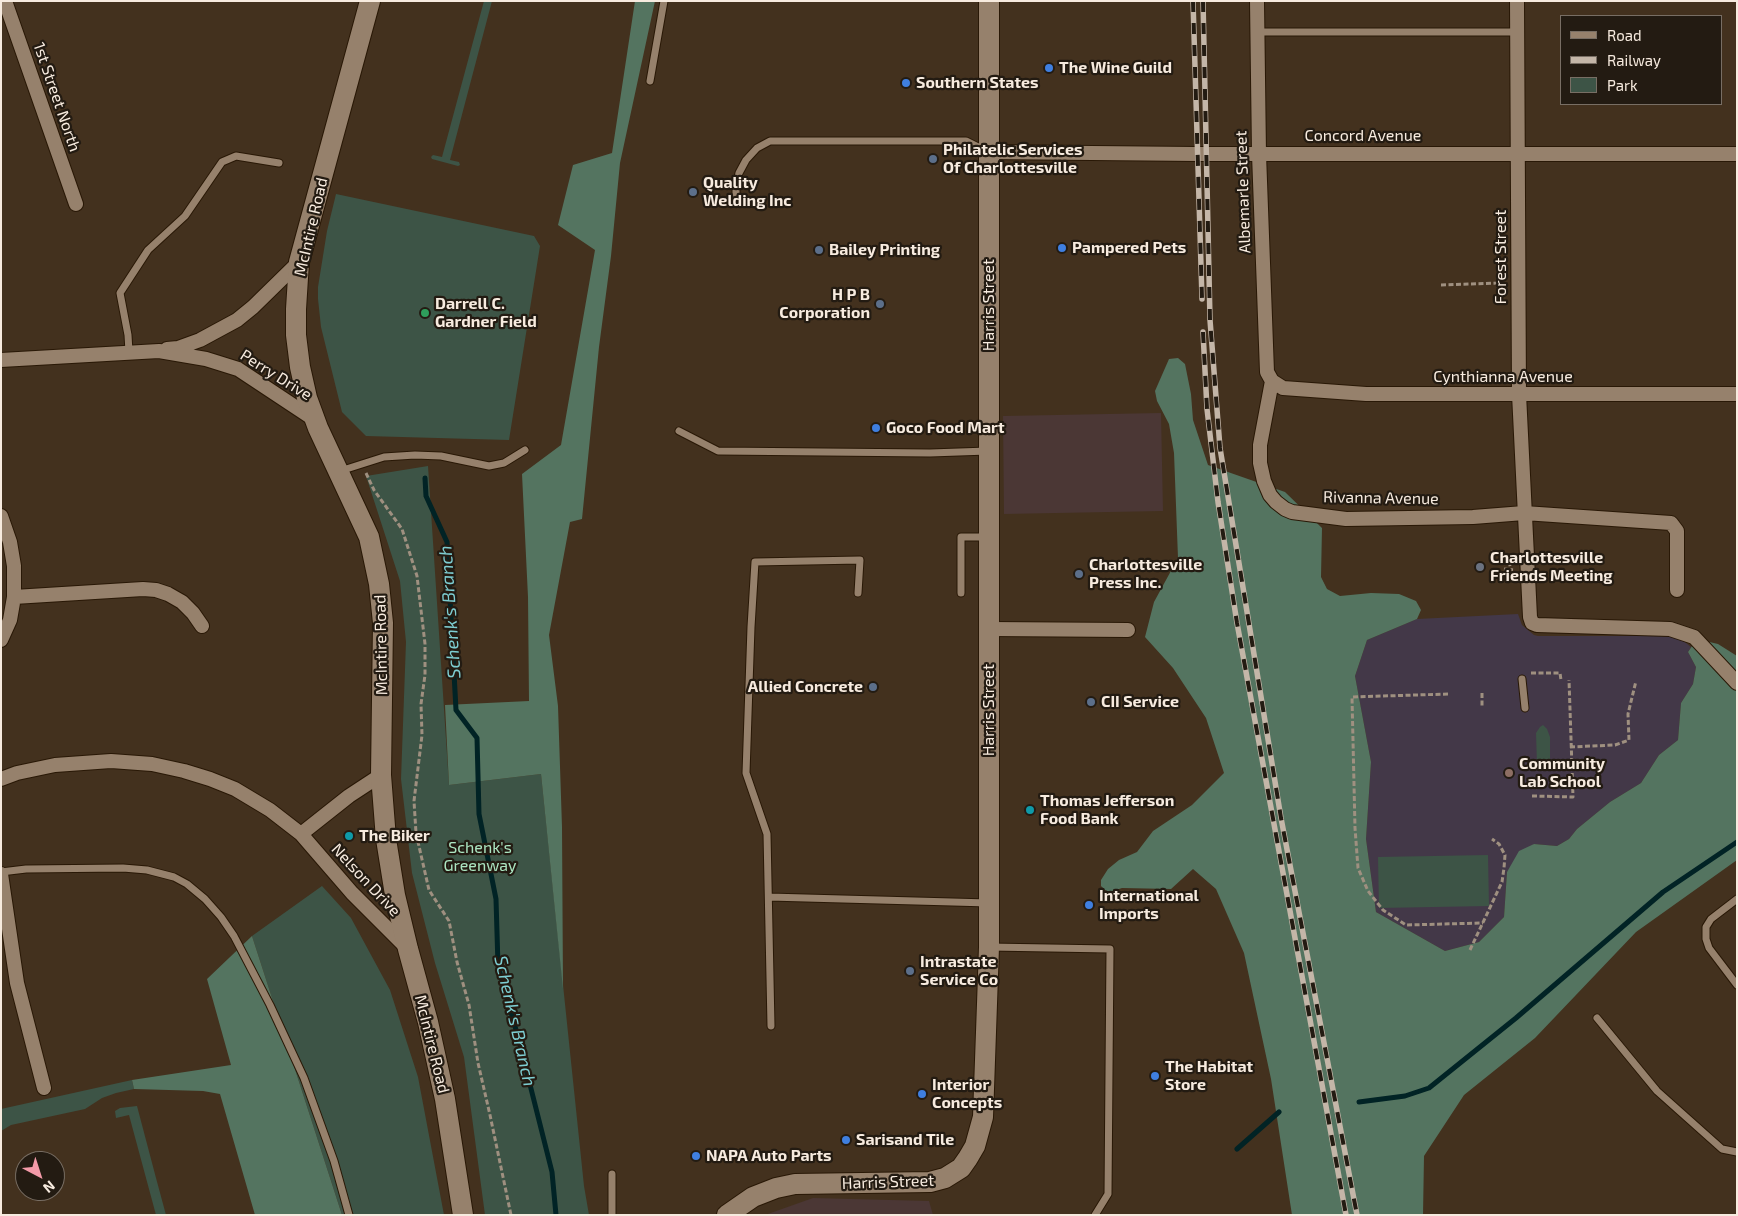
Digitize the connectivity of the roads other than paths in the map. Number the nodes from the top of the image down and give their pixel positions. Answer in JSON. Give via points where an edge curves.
{"nodes":[{"id":1,"x":5,"y":1,"type":"edge"},
{"id":2,"x":370,"y":1,"type":"edge"},
{"id":3,"x":664,"y":1,"type":"edge"},
{"id":4,"x":989,"y":1,"type":"edge"},
{"id":5,"x":1257,"y":1,"type":"edge"},
{"id":6,"x":1517,"y":1,"type":"edge"},
{"id":7,"x":1257,"y":32,"type":"junction"},
{"id":8,"x":1517,"y":32,"type":"junction"},
{"id":9,"x":650,"y":81,"type":"dead end"},
{"id":10,"x":989,"y":152,"type":"junction"},
{"id":11,"x":1259,"y":154,"type":"junction"},
{"id":12,"x":1518,"y":154,"type":"junction"},
{"id":13,"x":1737,"y":154,"type":"edge"},
{"id":14,"x":279,"y":163,"type":"dead end"},
{"id":15,"x":736,"y":195,"type":"dead end"},
{"id":16,"x":76,"y":204,"type":"dead end"},
{"id":17,"x":299,"y":262,"type":"junction"},
{"id":18,"x":159,"y":351,"type":"junction"},
{"id":19,"x":128,"y":352,"type":"junction"},
{"id":20,"x":1,"y":360,"type":"edge"},
{"id":21,"x":1272,"y":381,"type":"junction"},
{"id":22,"x":1518,"y":394,"type":"junction"},
{"id":23,"x":1737,"y":394,"type":"edge"},
{"id":24,"x":316,"y":421,"type":"junction"},
{"id":25,"x":679,"y":431,"type":"dead end"},
{"id":26,"x":524,"y":450,"type":"dead end"},
{"id":27,"x":989,"y":451,"type":"junction"},
{"id":28,"x":340,"y":471,"type":"junction"},
{"id":29,"x":1524,"y":513,"type":"junction"},
{"id":30,"x":1,"y":516,"type":"edge"},
{"id":31,"x":989,"y":537,"type":"junction"},
{"id":32,"x":1677,"y":590,"type":"dead end"},
{"id":33,"x":961,"y":592,"type":"dead end"},
{"id":34,"x":858,"y":593,"type":"dead end"},
{"id":35,"x":14,"y":596,"type":"junction"},
{"id":36,"x":202,"y":626,"type":"dead end"},
{"id":37,"x":989,"y":629,"type":"junction"},
{"id":38,"x":1128,"y":630,"type":"dead end"},
{"id":39,"x":1,"y":640,"type":"edge"},
{"id":40,"x":1522,"y":678,"type":"dead end"},
{"id":41,"x":1737,"y":683,"type":"edge"},
{"id":42,"x":1524,"y":708,"type":"dead end"},
{"id":43,"x":381,"y":775,"type":"junction"},
{"id":44,"x":1,"y":778,"type":"edge"},
{"id":45,"x":301,"y":834,"type":"junction"},
{"id":46,"x":1,"y":873,"type":"edge"},
{"id":47,"x":769,"y":896,"type":"junction"},
{"id":48,"x":1737,"y":899,"type":"edge"},
{"id":49,"x":989,"y":903,"type":"junction"},
{"id":50,"x":6,"y":941,"type":"edge"},
{"id":51,"x":989,"y":946,"type":"junction"},
{"id":52,"x":408,"y":949,"type":"junction"},
{"id":53,"x":1737,"y":985,"type":"edge"},
{"id":54,"x":1597,"y":1018,"type":"dead end"},
{"id":55,"x":771,"y":1026,"type":"dead end"},
{"id":56,"x":44,"y":1088,"type":"dead end"},
{"id":57,"x":1737,"y":1152,"type":"edge"},
{"id":58,"x":612,"y":1174,"type":"dead end"},
{"id":59,"x":349,"y":1215,"type":"edge"},
{"id":60,"x":463,"y":1215,"type":"edge"},
{"id":61,"x":612,"y":1215,"type":"edge"},
{"id":62,"x":727,"y":1215,"type":"edge"},
{"id":63,"x":1095,"y":1215,"type":"edge"}],
"edges":[{"from":1,"to":16,"type":"street","name":"1st Street North"},
{"from":2,"to":17,"type":"street","name":"McIntire Road"},
{"from":3,"to":9,"type":"lane"},
{"from":4,"to":10,"type":"street","name":"Harris Street"},
{"from":5,"to":7,"type":"street","name":"Albemarle Street"},
{"from":6,"to":8,"type":"street","name":"Forest Street"},
{"from":7,"to":8,"type":"lane"},
{"from":7,"to":11,"type":"street","name":"Albemarle Street"},
{"from":8,"to":12,"type":"street","name":"Forest Street"},
{"from":10,"to":11,"type":"street","name":"Concord Avenue"},
{"from":10,"to":15,"type":"lane","via":[[966,141],[770,141],[746,160],[739,172]]},
{"from":10,"to":27,"type":"street","name":"Harris Street"},
{"from":11,"to":12,"type":"street","name":"Concord Avenue"},
{"from":11,"to":21,"type":"street","name":"Albemarle Street","via":[[1268,372]]},
{"from":12,"to":13,"type":"street","name":"Concord Avenue"},
{"from":12,"to":22,"type":"street","name":"Forest Street"},
{"from":14,"to":19,"type":"lane","via":[[236,156],[222,162],[185,216],[148,250],[120,293]]},
{"from":17,"to":18,"type":"street","name":"Perry Drive","via":[[237,320],[200,340]]},
{"from":17,"to":24,"type":"street","name":"McIntire Road","via":[[296,335],[307,398]]},
{"from":18,"to":19,"type":"street","name":"Perry Drive"},
{"from":18,"to":24,"type":"street","name":"Perry Drive","via":[[238,369]]},
{"from":19,"to":20,"type":"street","name":"Perry Drive"},
{"from":21,"to":22,"type":"street","name":"Cynthianna Avenue","via":[[1283,388],[1366,394]]},
{"from":21,"to":29,"type":"street","name":"Rivanna Avenue","via":[[1260,445],[1260,463],[1270,495],[1285,510],[1346,519]]},
{"from":22,"to":23,"type":"street","name":"Cynthianna Avenue"},
{"from":22,"to":29,"type":"street","name":"Forest Street"},
{"from":24,"to":28,"type":"street","name":"McIntire Road"},
{"from":25,"to":27,"type":"lane","via":[[718,451]]},
{"from":26,"to":28,"type":"lane","via":[[504,463],[489,466],[415,454],[384,457]]},
{"from":27,"to":31,"type":"street","name":"Harris Street"},
{"from":28,"to":43,"type":"street","name":"McIntire Road","via":[[369,537],[379,584],[383,623]]},
{"from":29,"to":32,"type":"street","via":[[1672,522],[1677,531]]},
{"from":29,"to":41,"type":"street","name":"Forest Street","via":[[1532,623],[1670,629],[1694,637]]},
{"from":30,"to":35,"type":"street","via":[[14,566]]},
{"from":31,"to":33,"type":"lane","via":[[961,537]]},
{"from":31,"to":37,"type":"street","name":"Harris Street"},
{"from":34,"to":47,"type":"lane","via":[[860,560],[755,562],[746,773],[767,834]]},
{"from":35,"to":36,"type":"street","via":[[143,588],[156,590],[182,602]]},
{"from":35,"to":39,"type":"street","via":[[10,620]]},
{"from":37,"to":38,"type":"street"},
{"from":37,"to":49,"type":"street","name":"Harris Street"},
{"from":40,"to":42,"type":"lane"},
{"from":43,"to":45,"type":"street"},
{"from":43,"to":52,"type":"street","name":"McIntire Road","via":[[386,839]]},
{"from":44,"to":45,"type":"street","name":"Nelson Drive","via":[[83,762],[152,764],[210,778],[235,789]]},
{"from":45,"to":52,"type":"street","name":"Nelson Drive","via":[[352,893]]},
{"from":46,"to":50,"type":"street"},
{"from":46,"to":59,"type":"lane","via":[[26,869],[147,870],[174,877],[205,899],[234,936],[304,1078],[334,1161]]},
{"from":47,"to":49,"type":"lane"},
{"from":47,"to":55,"type":"lane"},
{"from":48,"to":53,"type":"lane","via":[[1711,919],[1706,927],[1709,948]]},
{"from":49,"to":51,"type":"street","name":"Harris Street"},
{"from":50,"to":56,"type":"street"},
{"from":51,"to":62,"type":"street","name":"Harris Street","via":[[982,1117],[975,1146],[961,1168],[946,1178],[930,1182],[795,1184],[753,1198]]},
{"from":51,"to":63,"type":"lane","via":[[1110,949],[1108,1194]]},
{"from":52,"to":60,"type":"street","name":"McIntire Road","via":[[445,1099]]},
{"from":54,"to":57,"type":"lane","via":[[1657,1091],[1722,1149]]},
{"from":58,"to":61,"type":"lane"}]}
